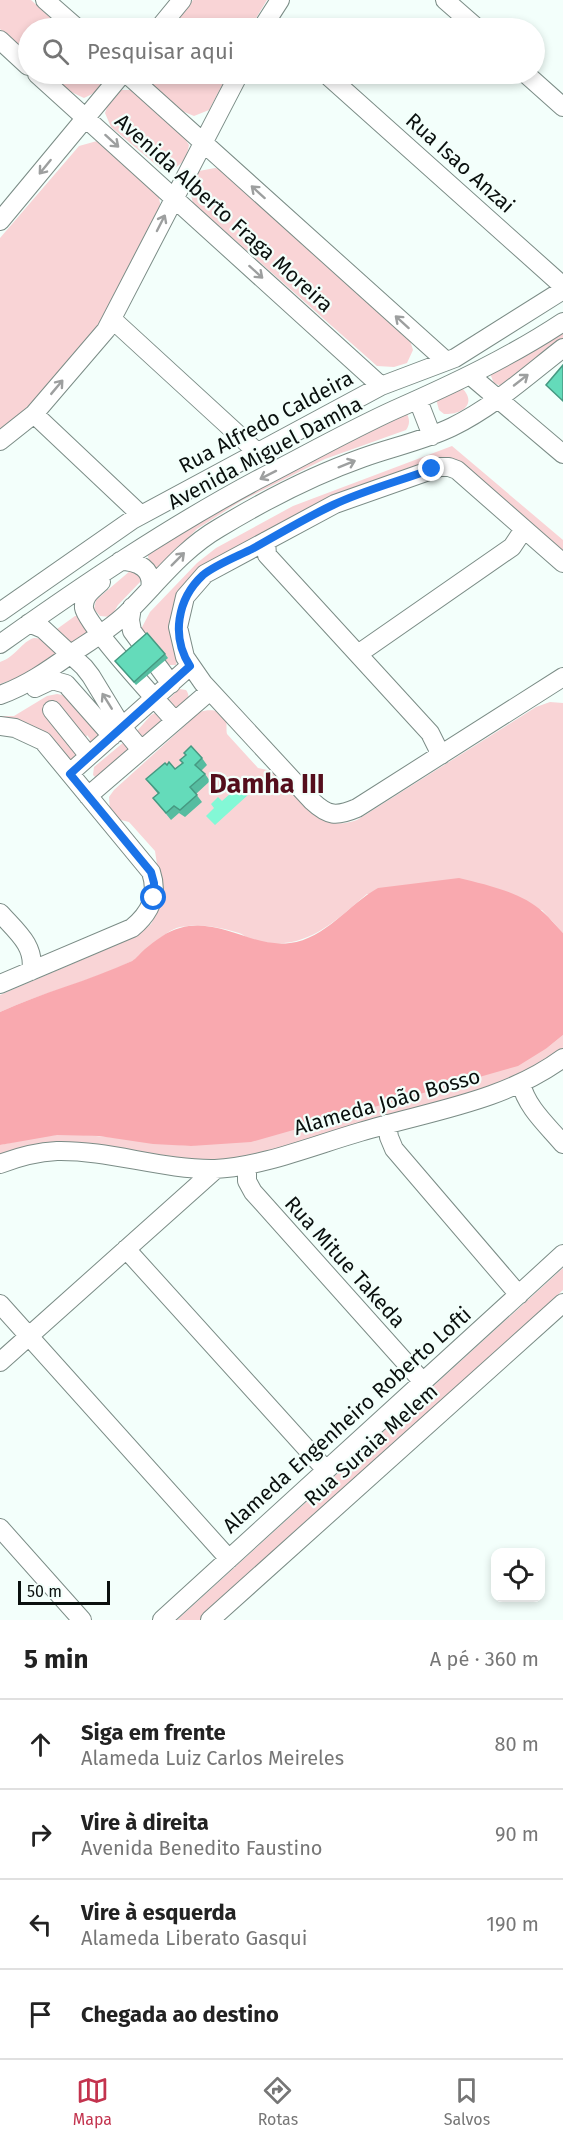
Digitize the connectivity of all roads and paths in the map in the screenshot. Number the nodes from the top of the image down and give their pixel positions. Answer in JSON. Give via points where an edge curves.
{"nodes":[{"id":1,"x":45,"y":0,"type":"edge"},
{"id":2,"x":182,"y":0,"type":"edge"},
{"id":3,"x":280,"y":0,"type":"edge"},
{"id":4,"x":445,"y":0,"type":"edge"},
{"id":5,"x":66,"y":18,"type":"edge"},
{"id":6,"x":167,"y":18,"type":"edge"},
{"id":7,"x":272,"y":18,"type":"edge"},
{"id":8,"x":466,"y":18,"type":"edge"},
{"id":9,"x":0,"y":40,"type":"edge"},
{"id":10,"x":18,"y":57,"type":"edge"},
{"id":11,"x":48,"y":84,"type":"edge"},
{"id":12,"x":114,"y":84,"type":"edge"},
{"id":13,"x":138,"y":84,"type":"edge"},
{"id":14,"x":234,"y":84,"type":"edge"},
{"id":15,"x":337,"y":84,"type":"edge"},
{"id":16,"x":537,"y":84,"type":"edge"},
{"id":17,"x":563,"y":107,"type":"edge"},
{"id":18,"x":86,"y":117,"type":"junction"},
{"id":19,"x":203,"y":142,"type":"junction"},
{"id":20,"x":174,"y":198,"type":"junction"},
{"id":21,"x":0,"y":221,"type":"edge"},
{"id":22,"x":563,"y":288,"type":"edge"},
{"id":23,"x":112,"y":319,"type":"junction"},
{"id":24,"x":563,"y":322,"type":"edge"},
{"id":25,"x":563,"y":348,"type":"edge"},
{"id":26,"x":446,"y":361,"type":"junction"},
{"id":27,"x":471,"y":376,"type":"junction"},
{"id":28,"x":381,"y":386,"type":"junction"},
{"id":29,"x":498,"y":398,"type":"junction"},
{"id":30,"x":418,"y":400,"type":"junction"},
{"id":31,"x":34,"y":414,"type":"junction"},
{"id":32,"x":432,"y":436,"type":"junction"},
{"id":33,"x":0,"y":441,"type":"edge"},
{"id":34,"x":257,"y":452,"type":"junction"},
{"id":35,"x":563,"y":454,"type":"edge"},
{"id":36,"x":141,"y":515,"type":"junction"},
{"id":37,"x":524,"y":529,"type":"junction"},
{"id":38,"x":266,"y":541,"type":"junction"},
{"id":39,"x":119,"y":562,"type":"junction"},
{"id":40,"x":563,"y":563,"type":"edge"},
{"id":41,"x":150,"y":589,"type":"junction"},
{"id":42,"x":3,"y":603,"type":"edge"},
{"id":43,"x":132,"y":607,"type":"junction"},
{"id":44,"x":29,"y":623,"type":"junction"},
{"id":45,"x":101,"y":634,"type":"junction"},
{"id":46,"x":0,"y":644,"type":"edge"},
{"id":47,"x":71,"y":654,"type":"junction"},
{"id":48,"x":358,"y":654,"type":"junction"},
{"id":49,"x":187,"y":662,"type":"junction"},
{"id":50,"x":561,"y":683,"type":"edge"},
{"id":51,"x":171,"y":684,"type":"junction"},
{"id":52,"x":210,"y":691,"type":"junction"},
{"id":53,"x":0,"y":695,"type":"edge"},
{"id":54,"x":154,"y":698,"type":"junction"},
{"id":55,"x":0,"y":701,"type":"edge"},
{"id":56,"x":52,"y":710,"type":"dead end"},
{"id":57,"x":175,"y":721,"type":"junction"},
{"id":58,"x":0,"y":726,"type":"edge"},
{"id":59,"x":117,"y":732,"type":"junction"},
{"id":60,"x":141,"y":750,"type":"junction"},
{"id":61,"x":441,"y":755,"type":"junction"},
{"id":62,"x":89,"y":756,"type":"junction"},
{"id":63,"x":70,"y":774,"type":"junction"},
{"id":64,"x":88,"y":796,"type":"junction"},
{"id":65,"x":0,"y":913,"type":"edge"},
{"id":66,"x":31,"y":971,"type":"junction"},
{"id":67,"x":0,"y":984,"type":"edge"},
{"id":68,"x":563,"y":1058,"type":"edge"},
{"id":69,"x":521,"y":1083,"type":"junction"},
{"id":70,"x":387,"y":1124,"type":"junction"},
{"id":71,"x":563,"y":1144,"type":"edge"},
{"id":72,"x":0,"y":1164,"type":"edge"},
{"id":73,"x":247,"y":1166,"type":"junction"},
{"id":74,"x":216,"y":1168,"type":"junction"},
{"id":75,"x":126,"y":1250,"type":"junction"},
{"id":76,"x":563,"y":1254,"type":"edge"},
{"id":77,"x":519,"y":1295,"type":"junction"},
{"id":78,"x":563,"y":1303,"type":"edge"},
{"id":79,"x":0,"y":1304,"type":"edge"},
{"id":80,"x":29,"y":1336,"type":"junction"},
{"id":81,"x":0,"y":1362,"type":"edge"},
{"id":82,"x":423,"y":1382,"type":"junction"},
{"id":83,"x":326,"y":1470,"type":"junction"},
{"id":84,"x":0,"y":1528,"type":"edge"},
{"id":85,"x":229,"y":1559,"type":"junction"},
{"id":86,"x":82,"y":1620,"type":"edge"},
{"id":87,"x":162,"y":1620,"type":"edge"},
{"id":88,"x":210,"y":1620,"type":"edge"}],
"edges":[{"from":1,"to":5,"type":"street"},
{"from":2,"to":6,"type":"street"},
{"from":3,"to":7,"type":"street"},
{"from":4,"to":8,"type":"street"},
{"from":9,"to":10,"type":"street"},
{"from":11,"to":18,"type":"street","name":"Avenida Alberto Fraga Moreira"},
{"from":12,"to":18,"type":"street"},
{"from":13,"to":19,"type":"street","name":"Avenida Alberto Fraga Moreira"},
{"from":14,"to":19,"type":"street"},
{"from":15,"to":22,"type":"street","name":"Rua Isao Anzai"},
{"from":16,"to":17,"type":"street"},
{"from":18,"to":20,"type":"street","name":"Avenida Alberto Fraga Moreira","one_way":true},
{"from":18,"to":21,"type":"street","one_way":true},
{"from":19,"to":20,"type":"street"},
{"from":26,"to":19,"type":"street","name":"Avenida Alberto Fraga Moreira","one_way":true},
{"from":23,"to":20,"type":"street","one_way":true},
{"from":20,"to":28,"type":"street","name":"Avenida Alberto Fraga Moreira","one_way":true},
{"from":22,"to":26,"type":"street","name":"Rua Alfredo Caldeira"},
{"from":31,"to":23,"type":"street","one_way":true},
{"from":23,"to":34,"type":"street"},
{"from":24,"to":27,"type":"street","name":"Avenida Miguel Damha"},
{"from":29,"to":25,"type":"street","one_way":true},
{"from":26,"to":28,"type":"street","name":"Rua Alfredo Caldeira"},
{"from":27,"to":29,"type":"street"},
{"from":27,"to":30,"type":"street","name":"Avenida Miguel Damha"},
{"from":28,"to":34,"type":"street","name":"Rua Alfredo Caldeira"},
{"from":29,"to":32,"type":"street"},
{"from":29,"to":35,"type":"street"},
{"from":30,"to":32,"type":"street"},
{"from":30,"to":39,"type":"street","name":"Avenida Miguel Damha","one_way":true,"via":[[255,481]]},
{"from":31,"to":33,"type":"street"},
{"from":31,"to":36,"type":"street"},
{"from":41,"to":32,"type":"street","one_way":true,"via":[[189,549],[219,528],[339,467]]},
{"from":34,"to":36,"type":"street","name":"Rua Alfredo Caldeira"},
{"from":36,"to":42,"type":"street","name":"Rua Alfredo Caldeira"},
{"from":37,"to":38,"type":"street","via":[[449,467],[432,469],[335,504]]},
{"from":37,"to":40,"type":"street"},
{"from":37,"to":48,"type":"street","via":[[512,547]]},
{"from":38,"to":48,"type":"street","via":[[267,555]]},
{"from":38,"to":49,"type":"street","via":[[204,574],[185,597],[178,627]]},
{"from":39,"to":41,"type":"street","via":[[144,567],[150,575]]},
{"from":39,"to":44,"type":"street","name":"Avenida Miguel Damha"},
{"from":39,"to":45,"type":"street","via":[[85,600],[86,615]]},
{"from":41,"to":43,"type":"street"},
{"from":43,"to":45,"type":"street"},
{"from":43,"to":51,"type":"street","via":[[134,636]]},
{"from":44,"to":46,"type":"street","name":"Avenida Miguel Damha"},
{"from":44,"to":47,"type":"street","via":[[44,629]]},
{"from":45,"to":47,"type":"street"},
{"from":45,"to":54,"type":"street"},
{"from":47,"to":53,"type":"street","via":[[29,683]]},
{"from":59,"to":47,"type":"street","one_way":true,"via":[[91,676]]},
{"from":48,"to":61,"type":"street","via":[[430,733]]},
{"from":49,"to":51,"type":"street"},
{"from":49,"to":52,"type":"street"},
{"from":50,"to":61,"type":"street"},
{"from":51,"to":54,"type":"street"},
{"from":52,"to":57,"type":"street"},
{"from":52,"to":61,"type":"street","via":[[312,801],[331,814],[357,808]]},
{"from":54,"to":57,"type":"street"},
{"from":54,"to":59,"type":"street"},
{"from":55,"to":59,"type":"street","via":[[58,681]]},
{"from":56,"to":62,"type":"street"},
{"from":57,"to":60,"type":"street"},
{"from":58,"to":63,"type":"street","via":[[15,728],[43,741]]},
{"from":59,"to":60,"type":"street"},
{"from":59,"to":62,"type":"street"},
{"from":60,"to":64,"type":"street"},
{"from":62,"to":63,"type":"street"},
{"from":63,"to":64,"type":"street"},
{"from":64,"to":66,"type":"street","via":[[151,872],[154,898],[143,919],[132,928]]},
{"from":65,"to":66,"type":"street","via":[[28,945]]},
{"from":66,"to":67,"type":"street"},
{"from":68,"to":69,"type":"street","name":"Alameda João Bosso"},
{"from":69,"to":70,"type":"street","name":"Alameda João Bosso","via":[[486,1098]]},
{"from":69,"to":71,"type":"street","via":[[528,1102]]},
{"from":70,"to":73,"type":"street","name":"Alameda João Bosso"},
{"from":70,"to":77,"type":"street","via":[[394,1149]]},
{"from":72,"to":74,"type":"street","name":"Alameda João Bosso","via":[[56,1151]]},
{"from":73,"to":74,"type":"street","name":"Alameda João Bosso"},
{"from":73,"to":82,"type":"street","name":"Rua Mitue Takeda","via":[[247,1181],[253,1192]]},
{"from":74,"to":75,"type":"street"},
{"from":75,"to":80,"type":"street"},
{"from":75,"to":83,"type":"street"},
{"from":76,"to":77,"type":"street","name":"Alameda Engenheiro Roberto Lofti"},
{"from":77,"to":82,"type":"street","name":"Alameda Engenheiro Roberto Lofti"},
{"from":78,"to":88,"type":"street","name":"Rua Suraia Melem"},
{"from":79,"to":80,"type":"street"},
{"from":80,"to":81,"type":"street"},
{"from":80,"to":85,"type":"street"},
{"from":82,"to":83,"type":"street","name":"Alameda Engenheiro Roberto Lofti"},
{"from":83,"to":85,"type":"street","name":"Alameda Engenheiro Roberto Lofti"},
{"from":84,"to":86,"type":"street"},
{"from":85,"to":87,"type":"street","name":"Alameda Engenheiro Roberto Lofti"}]}
